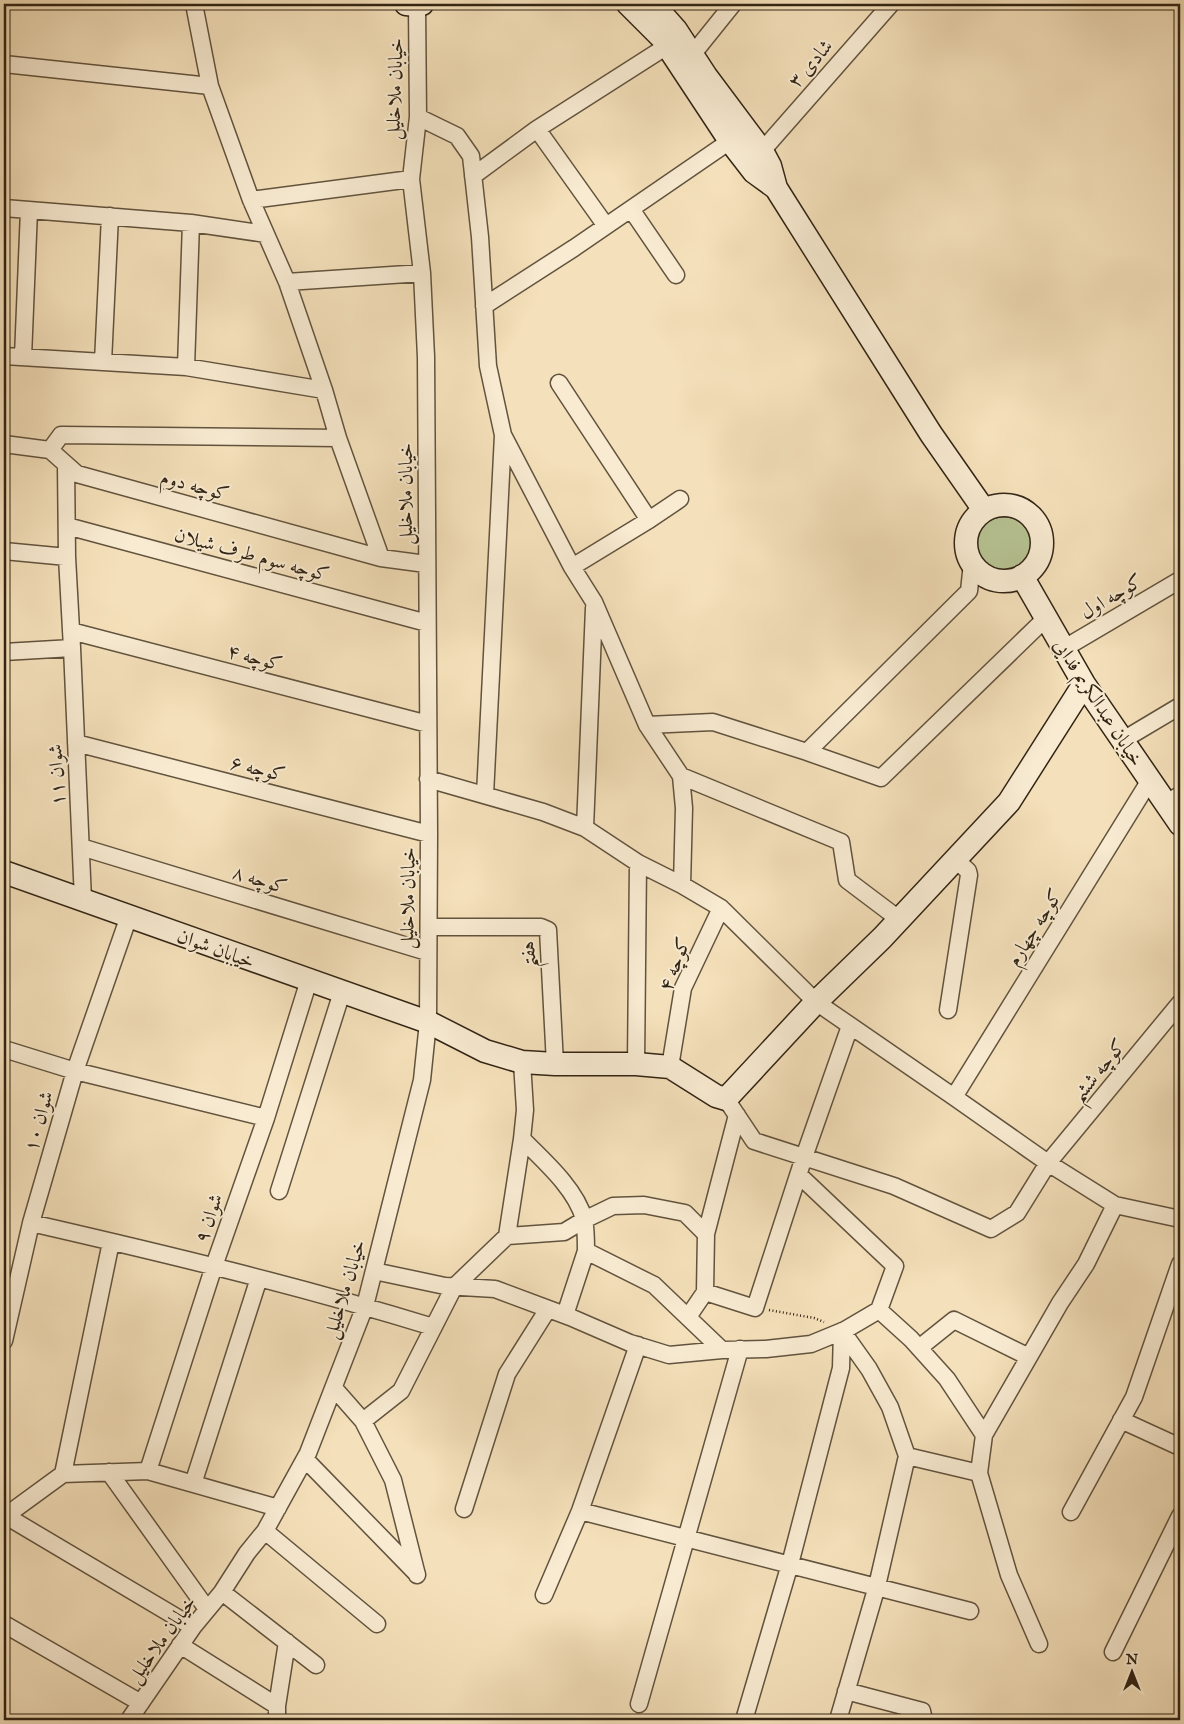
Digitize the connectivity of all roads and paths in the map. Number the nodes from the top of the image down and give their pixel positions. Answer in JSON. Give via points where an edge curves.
{"nodes":[{"id":1,"x":194,"y":4,"type":"edge"},
{"id":2,"x":415,"y":4,"type":"edge"},
{"id":3,"x":628,"y":4,"type":"edge"},
{"id":4,"x":653,"y":4,"type":"edge"},
{"id":5,"x":733,"y":4,"type":"edge"},
{"id":6,"x":891,"y":4,"type":"edge"},
{"id":7,"x":667,"y":46,"type":"junction"},
{"id":8,"x":692,"y":55,"type":"junction"},
{"id":9,"x":4,"y":64,"type":"edge"},
{"id":10,"x":210,"y":86,"type":"junction"},
{"id":11,"x":418,"y":117,"type":"junction"},
{"id":12,"x":537,"y":129,"type":"junction"},
{"id":13,"x":730,"y":141,"type":"junction"},
{"id":14,"x":762,"y":151,"type":"junction"},
{"id":15,"x":473,"y":176,"type":"junction"},
{"id":16,"x":410,"y":179,"type":"junction"},
{"id":17,"x":776,"y":188,"type":"junction"},
{"id":18,"x":251,"y":200,"type":"junction"},
{"id":19,"x":4,"y":208,"type":"edge"},
{"id":20,"x":631,"y":209,"type":"junction"},
{"id":21,"x":30,"y":210,"type":"junction"},
{"id":22,"x":110,"y":216,"type":"junction"},
{"id":23,"x":191,"y":223,"type":"junction"},
{"id":24,"x":606,"y":226,"type":"junction"},
{"id":25,"x":266,"y":234,"type":"junction"},
{"id":26,"x":422,"y":273,"type":"junction"},
{"id":27,"x":676,"y":275,"type":"dead end"},
{"id":28,"x":287,"y":282,"type":"junction"},
{"id":29,"x":484,"y":306,"type":"junction"},
{"id":30,"x":4,"y":356,"type":"edge"},
{"id":31,"x":23,"y":358,"type":"junction"},
{"id":32,"x":103,"y":362,"type":"junction"},
{"id":33,"x":186,"y":367,"type":"junction"},
{"id":34,"x":558,"y":384,"type":"dead end"},
{"id":35,"x":324,"y":390,"type":"junction"},
{"id":36,"x":503,"y":435,"type":"junction"},
{"id":37,"x":338,"y":438,"type":"junction"},
{"id":38,"x":4,"y":444,"type":"edge"},
{"id":39,"x":50,"y":450,"type":"junction"},
{"id":40,"x":66,"y":465,"type":"junction"},
{"id":41,"x":680,"y":499,"type":"dead end"},
{"id":42,"x":984,"y":510,"type":"junction"},
{"id":43,"x":650,"y":520,"type":"junction"},
{"id":44,"x":67,"y":526,"type":"junction"},
{"id":45,"x":4,"y":551,"type":"edge"},
{"id":46,"x":67,"y":557,"type":"junction"},
{"id":47,"x":381,"y":558,"type":"junction"},
{"id":48,"x":972,"y":563,"type":"junction"},
{"id":49,"x":426,"y":564,"type":"junction"},
{"id":50,"x":572,"y":567,"type":"junction"},
{"id":51,"x":1022,"y":576,"type":"junction"},
{"id":52,"x":1180,"y":580,"type":"edge"},
{"id":53,"x":594,"y":602,"type":"junction"},
{"id":54,"x":1046,"y":618,"type":"junction"},
{"id":55,"x":427,"y":623,"type":"junction"},
{"id":56,"x":70,"y":631,"type":"junction"},
{"id":57,"x":72,"y":648,"type":"junction"},
{"id":58,"x":1063,"y":649,"type":"junction"},
{"id":59,"x":4,"y":652,"type":"edge"},
{"id":60,"x":1084,"y":684,"type":"junction"},
{"id":61,"x":1180,"y":706,"type":"edge"},
{"id":62,"x":428,"y":724,"type":"junction"},
{"id":63,"x":647,"y":725,"type":"junction"},
{"id":64,"x":1123,"y":740,"type":"junction"},
{"id":65,"x":76,"y":743,"type":"junction"},
{"id":66,"x":807,"y":752,"type":"junction"},
{"id":67,"x":681,"y":776,"type":"junction"},
{"id":68,"x":428,"y":779,"type":"junction"},
{"id":69,"x":1150,"y":780,"type":"junction"},
{"id":70,"x":485,"y":795,"type":"junction"},
{"id":71,"x":1173,"y":799,"type":"edge"},
{"id":72,"x":1180,"y":824,"type":"edge"},
{"id":73,"x":585,"y":828,"type":"junction"},
{"id":74,"x":429,"y":834,"type":"junction"},
{"id":75,"x":80,"y":846,"type":"junction"},
{"id":76,"x":956,"y":860,"type":"junction"},
{"id":77,"x":638,"y":863,"type":"junction"},
{"id":78,"x":4,"y":872,"type":"edge"},
{"id":79,"x":682,"y":885,"type":"junction"},
{"id":80,"x":83,"y":900,"type":"junction"},
{"id":81,"x":721,"y":908,"type":"junction"},
{"id":82,"x":129,"y":916,"type":"junction"},
{"id":83,"x":900,"y":920,"type":"junction"},
{"id":84,"x":429,"y":927,"type":"junction"},
{"id":85,"x":428,"y":952,"type":"junction"},
{"id":86,"x":309,"y":980,"type":"junction"},
{"id":87,"x":342,"y":992,"type":"junction"},
{"id":88,"x":816,"y":1002,"type":"junction"},
{"id":89,"x":1180,"y":1003,"type":"edge"},
{"id":90,"x":948,"y":1010,"type":"dead end"},
{"id":91,"x":428,"y":1022,"type":"junction"},
{"id":92,"x":850,"y":1026,"type":"junction"},
{"id":93,"x":4,"y":1049,"type":"edge"},
{"id":94,"x":522,"y":1062,"type":"junction"},
{"id":95,"x":555,"y":1064,"type":"junction"},
{"id":96,"x":636,"y":1064,"type":"junction"},
{"id":97,"x":670,"y":1067,"type":"junction"},
{"id":98,"x":75,"y":1071,"type":"junction"},
{"id":99,"x":954,"y":1096,"type":"junction"},
{"id":100,"x":732,"y":1107,"type":"junction"},
{"id":101,"x":266,"y":1118,"type":"junction"},
{"id":102,"x":522,"y":1139,"type":"junction"},
{"id":103,"x":804,"y":1158,"type":"junction"},
{"id":104,"x":1048,"y":1164,"type":"junction"},
{"id":105,"x":799,"y":1175,"type":"junction"},
{"id":106,"x":279,"y":1192,"type":"dead end"},
{"id":107,"x":1115,"y":1205,"type":"junction"},
{"id":108,"x":1180,"y":1219,"type":"edge"},
{"id":109,"x":584,"y":1220,"type":"junction"},
{"id":110,"x":31,"y":1223,"type":"junction"},
{"id":111,"x":706,"y":1234,"type":"junction"},
{"id":112,"x":508,"y":1236,"type":"junction"},
{"id":113,"x":111,"y":1242,"type":"junction"},
{"id":114,"x":586,"y":1251,"type":"junction"},
{"id":115,"x":214,"y":1266,"type":"junction"},
{"id":116,"x":374,"y":1271,"type":"junction"},
{"id":117,"x":1179,"y":1273,"type":"edge"},
{"id":118,"x":259,"y":1278,"type":"junction"},
{"id":119,"x":454,"y":1287,"type":"junction"},
{"id":120,"x":9,"y":1291,"type":"edge"},
{"id":121,"x":705,"y":1292,"type":"junction"},
{"id":122,"x":365,"y":1306,"type":"junction"},
{"id":123,"x":755,"y":1308,"type":"junction"},
{"id":124,"x":548,"y":1309,"type":"junction"},
{"id":125,"x":879,"y":1310,"type":"junction"},
{"id":126,"x":565,"y":1315,"type":"junction"},
{"id":127,"x":688,"y":1317,"type":"junction"},
{"id":128,"x":433,"y":1327,"type":"junction"},
{"id":129,"x":5,"y":1330,"type":"edge"},
{"id":130,"x":842,"y":1331,"type":"junction"},
{"id":131,"x":638,"y":1345,"type":"junction"},
{"id":132,"x":919,"y":1348,"type":"junction"},
{"id":133,"x":740,"y":1349,"type":"junction"},
{"id":134,"x":722,"y":1350,"type":"junction"},
{"id":135,"x":1029,"y":1358,"type":"junction"},
{"id":136,"x":334,"y":1388,"type":"junction"},
{"id":137,"x":1121,"y":1420,"type":"junction"},
{"id":138,"x":363,"y":1421,"type":"junction"},
{"id":139,"x":984,"y":1435,"type":"junction"},
{"id":140,"x":1180,"y":1446,"type":"edge"},
{"id":141,"x":907,"y":1456,"type":"junction"},
{"id":142,"x":305,"y":1459,"type":"junction"},
{"id":143,"x":148,"y":1471,"type":"junction"},
{"id":144,"x":109,"y":1472,"type":"junction"},
{"id":145,"x":980,"y":1473,"type":"junction"},
{"id":146,"x":62,"y":1474,"type":"junction"},
{"id":147,"x":193,"y":1484,"type":"junction"},
{"id":148,"x":278,"y":1508,"type":"junction"},
{"id":149,"x":464,"y":1509,"type":"dead end"},
{"id":150,"x":580,"y":1511,"type":"junction"},
{"id":151,"x":1071,"y":1512,"type":"dead end"},
{"id":152,"x":5,"y":1516,"type":"edge"},
{"id":153,"x":1180,"y":1516,"type":"edge"},
{"id":154,"x":265,"y":1531,"type":"junction"},
{"id":155,"x":686,"y":1538,"type":"junction"},
{"id":156,"x":790,"y":1564,"type":"junction"},
{"id":157,"x":877,"y":1586,"type":"junction"},
{"id":158,"x":222,"y":1592,"type":"junction"},
{"id":159,"x":544,"y":1594,"type":"dead end"},
{"id":160,"x":207,"y":1609,"type":"junction"},
{"id":161,"x":970,"y":1611,"type":"dead end"},
{"id":162,"x":4,"y":1624,"type":"edge"},
{"id":163,"x":377,"y":1624,"type":"dead end"},
{"id":164,"x":193,"y":1626,"type":"junction"},
{"id":165,"x":286,"y":1642,"type":"junction"},
{"id":166,"x":1039,"y":1644,"type":"dead end"},
{"id":167,"x":180,"y":1645,"type":"junction"},
{"id":168,"x":1113,"y":1652,"type":"dead end"},
{"id":169,"x":316,"y":1665,"type":"dead end"},
{"id":170,"x":846,"y":1691,"type":"junction"},
{"id":171,"x":141,"y":1703,"type":"junction"},
{"id":172,"x":639,"y":1704,"type":"dead end"},
{"id":173,"x":277,"y":1713,"type":"edge"},
{"id":174,"x":129,"y":1720,"type":"edge"},
{"id":175,"x":744,"y":1720,"type":"edge"},
{"id":176,"x":838,"y":1720,"type":"edge"},
{"id":177,"x":924,"y":1720,"type":"edge"}],
"edges":[{"from":1,"to":10,"type":"street"},
{"from":2,"to":11,"type":"street","name":"خیابان ملاخلیل"},
{"from":3,"to":7,"type":"street"},
{"from":4,"to":8,"type":"street"},
{"from":5,"to":8,"type":"street"},
{"from":6,"to":14,"type":"street","name":"شادی ۳"},
{"from":7,"to":12,"type":"street"},
{"from":7,"to":13,"type":"street"},
{"from":8,"to":14,"type":"street"},
{"from":9,"to":10,"type":"street"},
{"from":10,"to":18,"type":"street"},
{"from":11,"to":15,"type":"street","via":[[457,136],[471,156]]},
{"from":11,"to":16,"type":"street","name":"خیابان ملاخلیل"},
{"from":12,"to":15,"type":"street"},
{"from":12,"to":24,"type":"street"},
{"from":13,"to":17,"type":"street","via":[[754,172]]},
{"from":13,"to":20,"type":"street"},
{"from":14,"to":17,"type":"street"},
{"from":15,"to":29,"type":"street"},
{"from":16,"to":18,"type":"street"},
{"from":16,"to":26,"type":"street","name":"خیابان ملاخلیل"},
{"from":17,"to":42,"type":"street","via":[[931,434]]},
{"from":18,"to":25,"type":"street"},
{"from":19,"to":21,"type":"street"},
{"from":20,"to":24,"type":"street"},
{"from":20,"to":27,"type":"street"},
{"from":21,"to":22,"type":"street"},
{"from":21,"to":31,"type":"street"},
{"from":22,"to":23,"type":"street"},
{"from":22,"to":32,"type":"street"},
{"from":23,"to":25,"type":"street"},
{"from":23,"to":33,"type":"street"},
{"from":24,"to":29,"type":"street"},
{"from":25,"to":28,"type":"street"},
{"from":26,"to":28,"type":"street"},
{"from":26,"to":49,"type":"street","name":"خیابان ملاخلیل","via":[[426,357]]},
{"from":28,"to":35,"type":"street"},
{"from":29,"to":36,"type":"street","via":[[488,366]]},
{"from":30,"to":31,"type":"street"},
{"from":31,"to":32,"type":"street"},
{"from":32,"to":33,"type":"street"},
{"from":33,"to":35,"type":"street"},
{"from":34,"to":43,"type":"street"},
{"from":35,"to":37,"type":"street"},
{"from":36,"to":50,"type":"street"},
{"from":36,"to":70,"type":"street"},
{"from":37,"to":39,"type":"street","via":[[61,435]]},
{"from":37,"to":47,"type":"street"},
{"from":38,"to":39,"type":"street"},
{"from":39,"to":40,"type":"street","name":"کوچه دوم"},
{"from":40,"to":44,"type":"street","name":"شوان ۱۱"},
{"from":40,"to":47,"type":"street","name":"کوچه دوم","via":[[77,474]]},
{"from":41,"to":43,"type":"street"},
{"from":42,"to":48,"type":"street","via":[[975,518],[966,540]]},
{"from":42,"to":51,"type":"street","via":[[1008,504],[1030,513],[1038,524],[1043,536],[1043,550],[1030,572]]},
{"from":43,"to":50,"type":"street"},
{"from":44,"to":46,"type":"street","name":"شوان ۱۱"},
{"from":44,"to":55,"type":"street","name":"کوچه سوم طرف شیلان"},
{"from":45,"to":46,"type":"street"},
{"from":46,"to":56,"type":"street","name":"شوان ۱۱"},
{"from":47,"to":49,"type":"street","name":"کوچه دوم"},
{"from":48,"to":51,"type":"street","via":[[980,573],[992,579],[1005,581]]},
{"from":48,"to":66,"type":"street","via":[[969,591]]},
{"from":49,"to":55,"type":"street","name":"خیابان ملاخلیل"},
{"from":50,"to":53,"type":"street"},
{"from":51,"to":54,"type":"street","name":"خیابان عبدالکریم فدایی"},
{"from":52,"to":58,"type":"street","name":"کوچه اول"},
{"from":53,"to":63,"type":"street"},
{"from":53,"to":73,"type":"street"},
{"from":54,"to":58,"type":"street","name":"خیابان عبدالکریم فدایی"},
{"from":54,"to":66,"type":"street","via":[[881,778]]},
{"from":55,"to":62,"type":"street","name":"خیابان ملاخلیل"},
{"from":56,"to":57,"type":"street","name":"شوان ۱۱"},
{"from":56,"to":62,"type":"street","name":"کوچه ۴"},
{"from":57,"to":59,"type":"street"},
{"from":57,"to":65,"type":"street","name":"شوان ۱۱"},
{"from":58,"to":60,"type":"street","name":"خیابان عبدالکریم فدایی"},
{"from":60,"to":64,"type":"street","name":"خیابان عبدالکریم فدایی"},
{"from":60,"to":76,"type":"street","via":[[1009,802]]},
{"from":61,"to":64,"type":"street"},
{"from":62,"to":68,"type":"street","name":"خیابان ملاخلیل"},
{"from":63,"to":66,"type":"street","via":[[713,722]]},
{"from":63,"to":67,"type":"street"},
{"from":64,"to":69,"type":"street","name":"خیابان عبدالکریم فدایی"},
{"from":65,"to":74,"type":"street","name":"کوچه ۶"},
{"from":65,"to":75,"type":"street","name":"شوان ۱۱"},
{"from":67,"to":79,"type":"street","via":[[684,808]]},
{"from":67,"to":83,"type":"street","via":[[841,842],[847,880]]},
{"from":68,"to":70,"type":"street"},
{"from":68,"to":74,"type":"street","name":"خیابان ملاخلیل"},
{"from":69,"to":71,"type":"street","name":"خیابان عبدالکریم فدایی"},
{"from":69,"to":99,"type":"street","name":"کوچه چهارم"},
{"from":70,"to":73,"type":"street"},
{"from":71,"to":72,"type":"street","name":"خیابان عبدالکریم فدایی"},
{"from":73,"to":77,"type":"street"},
{"from":74,"to":84,"type":"street","name":"خیابان ملاخلیل"},
{"from":75,"to":80,"type":"street","name":"شوان ۱۱"},
{"from":75,"to":85,"type":"street","name":"کوچه ۸"},
{"from":76,"to":83,"type":"street"},
{"from":76,"to":90,"type":"street","via":[[968,874]]},
{"from":77,"to":79,"type":"street"},
{"from":77,"to":96,"type":"street"},
{"from":78,"to":80,"type":"street","name":"خیابان شوان"},
{"from":79,"to":81,"type":"street"},
{"from":80,"to":82,"type":"street","name":"خیابان شوان"},
{"from":81,"to":88,"type":"street"},
{"from":81,"to":97,"type":"street","name":"کوچه ۴","via":[[683,988]]},
{"from":82,"to":86,"type":"street","name":"خیابان شوان"},
{"from":82,"to":98,"type":"street","name":"شوان ۱۰"},
{"from":83,"to":88,"type":"street"},
{"from":84,"to":85,"type":"street","name":"خیابان ملاخلیل"},
{"from":84,"to":95,"type":"street","name":"هفتم","via":[[541,927],[548,930]]},
{"from":85,"to":91,"type":"street","name":"خیابان ملاخلیل"},
{"from":86,"to":87,"type":"street","name":"خیابان شوان"},
{"from":86,"to":101,"type":"street","name":"شوان ۹"},
{"from":87,"to":91,"type":"street","name":"خیابان شوان"},
{"from":87,"to":106,"type":"street"},
{"from":88,"to":92,"type":"street"},
{"from":88,"to":100,"type":"street"},
{"from":89,"to":104,"type":"street","name":"کوچه ششم"},
{"from":91,"to":94,"type":"street","name":"خیابان شوان","via":[[485,1051]]},
{"from":91,"to":116,"type":"street","name":"خیابان ملاخلیل","via":[[422,1080]]},
{"from":92,"to":99,"type":"street"},
{"from":92,"to":103,"type":"street"},
{"from":93,"to":98,"type":"street"},
{"from":94,"to":95,"type":"street","name":"خیابان شوان"},
{"from":94,"to":102,"type":"street","via":[[525,1110]]},
{"from":95,"to":96,"type":"street","name":"خیابان شوان"},
{"from":96,"to":97,"type":"street","name":"خیابان شوان"},
{"from":97,"to":100,"type":"street"},
{"from":98,"to":101,"type":"street"},
{"from":98,"to":110,"type":"street","name":"شوان ۱۰"},
{"from":99,"to":104,"type":"street"},
{"from":100,"to":103,"type":"street","via":[[754,1141]]},
{"from":100,"to":111,"type":"street"},
{"from":101,"to":115,"type":"street","name":"شوان ۹"},
{"from":102,"to":109,"type":"street","via":[[574,1197]]},
{"from":102,"to":112,"type":"street"},
{"from":103,"to":104,"type":"street","name":"کوچه ششم","via":[[894,1186],[991,1229],[1017,1213]]},
{"from":103,"to":105,"type":"street"},
{"from":104,"to":107,"type":"street"},
{"from":105,"to":123,"type":"street"},
{"from":105,"to":125,"type":"street","via":[[895,1266]]},
{"from":107,"to":108,"type":"street"},
{"from":107,"to":135,"type":"street","via":[[1086,1264]]},
{"from":109,"to":111,"type":"street","via":[[613,1206],[644,1205],[685,1214]]},
{"from":109,"to":112,"type":"street","via":[[564,1232]]},
{"from":109,"to":114,"type":"street"},
{"from":110,"to":113,"type":"street"},
{"from":110,"to":120,"type":"street","name":"شوان ۱۰"},
{"from":111,"to":121,"type":"street"},
{"from":112,"to":119,"type":"street"},
{"from":113,"to":115,"type":"street"},
{"from":113,"to":146,"type":"street"},
{"from":114,"to":126,"type":"street"},
{"from":114,"to":127,"type":"street","via":[[654,1285]]},
{"from":115,"to":118,"type":"street"},
{"from":115,"to":143,"type":"street","name":"شوان ۹"},
{"from":116,"to":119,"type":"street"},
{"from":116,"to":122,"type":"street","name":"خیابان ملاخلیل"},
{"from":117,"to":137,"type":"street","via":[[1134,1397]]},
{"from":118,"to":122,"type":"street"},
{"from":118,"to":147,"type":"street"},
{"from":119,"to":124,"type":"street","via":[[495,1289]]},
{"from":119,"to":128,"type":"street"},
{"from":120,"to":129,"type":"street","name":"شوان ۱۰"},
{"from":121,"to":123,"type":"street"},
{"from":121,"to":127,"type":"street"},
{"from":122,"to":128,"type":"street"},
{"from":122,"to":136,"type":"street","name":"خیابان ملاخلیل"},
{"from":123,"to":130,"type":"path","via":[[814,1318]]},
{"from":124,"to":126,"type":"street"},
{"from":124,"to":149,"type":"street","via":[[507,1374]]},
{"from":125,"to":130,"type":"street"},
{"from":125,"to":132,"type":"street"},
{"from":126,"to":131,"type":"street"},
{"from":127,"to":134,"type":"street"},
{"from":128,"to":138,"type":"street","via":[[401,1391]]},
{"from":130,"to":133,"type":"street","via":[[811,1344]]},
{"from":130,"to":141,"type":"street","via":[[890,1406]]},
{"from":130,"to":156,"type":"street","via":[[841,1368]]},
{"from":131,"to":134,"type":"street","via":[[669,1355]]},
{"from":131,"to":150,"type":"street"},
{"from":132,"to":135,"type":"street","via":[[954,1320]]},
{"from":132,"to":139,"type":"street","via":[[947,1379]]},
{"from":133,"to":134,"type":"street"},
{"from":133,"to":155,"type":"street"},
{"from":135,"to":139,"type":"street"},
{"from":136,"to":138,"type":"street"},
{"from":136,"to":142,"type":"street","name":"خیابان ملاخلیل"},
{"from":137,"to":140,"type":"street"},
{"from":137,"to":151,"type":"street"},
{"from":138,"to":142,"type":"street","via":[[393,1480],[417,1575]]},
{"from":139,"to":145,"type":"street"},
{"from":141,"to":145,"type":"street"},
{"from":141,"to":157,"type":"street"},
{"from":142,"to":148,"type":"street","name":"خیابان ملاخلیل"},
{"from":143,"to":144,"type":"street"},
{"from":143,"to":147,"type":"street"},
{"from":144,"to":146,"type":"street"},
{"from":144,"to":160,"type":"street"},
{"from":145,"to":166,"type":"street","via":[[1009,1575]]},
{"from":146,"to":152,"type":"street"},
{"from":147,"to":148,"type":"street"},
{"from":148,"to":154,"type":"street","name":"خیابان ملاخلیل"},
{"from":150,"to":155,"type":"street"},
{"from":150,"to":159,"type":"street"},
{"from":152,"to":164,"type":"street"},
{"from":153,"to":168,"type":"street"},
{"from":154,"to":158,"type":"street","name":"خیابان ملاخلیل"},
{"from":154,"to":163,"type":"street"},
{"from":155,"to":156,"type":"street"},
{"from":155,"to":172,"type":"street"},
{"from":156,"to":157,"type":"street"},
{"from":156,"to":175,"type":"street"},
{"from":157,"to":161,"type":"street"},
{"from":157,"to":170,"type":"street"},
{"from":158,"to":160,"type":"street","name":"خیابان ملاخلیل"},
{"from":158,"to":165,"type":"street"},
{"from":160,"to":164,"type":"street","name":"خیابان ملاخلیل"},
{"from":162,"to":171,"type":"street"},
{"from":164,"to":167,"type":"street","name":"خیابان ملاخلیل"},
{"from":165,"to":169,"type":"street"},
{"from":165,"to":173,"type":"street"},
{"from":167,"to":171,"type":"street","name":"خیابان ملاخلیل"},
{"from":167,"to":173,"type":"street"},
{"from":170,"to":176,"type":"street"},
{"from":170,"to":177,"type":"street","via":[[922,1710]]},
{"from":171,"to":174,"type":"street","name":"خیابان ملاخلیل"}]}
